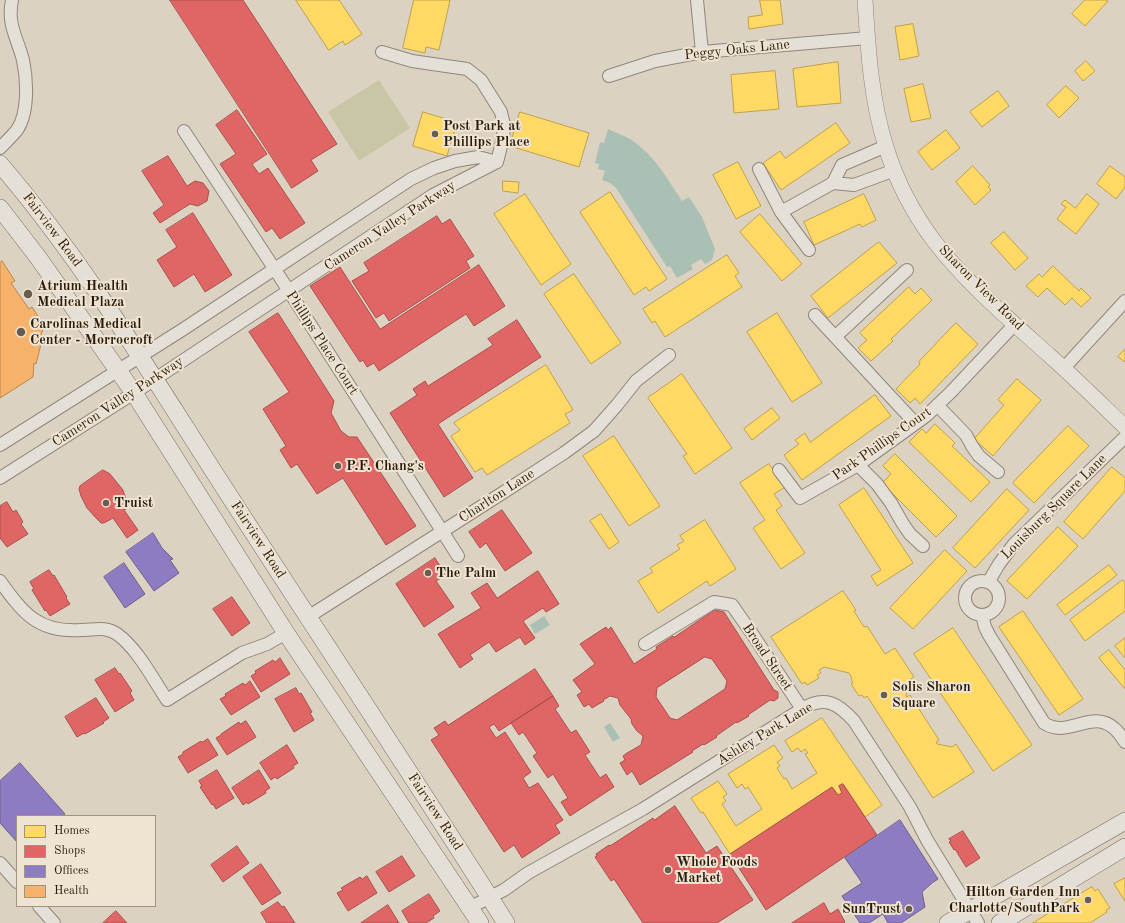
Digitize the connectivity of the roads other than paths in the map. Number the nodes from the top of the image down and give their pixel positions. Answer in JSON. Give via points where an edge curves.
{"nodes":[{"id":1,"x":12,"y":0,"type":"edge"},
{"id":2,"x":697,"y":0,"type":"edge"},
{"id":3,"x":865,"y":0,"type":"edge"},
{"id":4,"x":868,"y":38,"type":"junction"},
{"id":5,"x":382,"y":52,"type":"dead end"},
{"id":6,"x":702,"y":52,"type":"junction"},
{"id":7,"x":609,"y":76,"type":"dead end"},
{"id":8,"x":184,"y":131,"type":"dead end"},
{"id":9,"x":886,"y":146,"type":"junction"},
{"id":10,"x":0,"y":148,"type":"edge"},
{"id":11,"x":497,"y":162,"type":"junction"},
{"id":12,"x":0,"y":164,"type":"edge"},
{"id":13,"x":759,"y":169,"type":"dead end"},
{"id":14,"x":895,"y":170,"type":"junction"},
{"id":15,"x":833,"y":182,"type":"junction"},
{"id":16,"x":0,"y":208,"type":"edge"},
{"id":17,"x":781,"y":212,"type":"junction"},
{"id":18,"x":809,"y":250,"type":"dead end"},
{"id":19,"x":275,"y":270,"type":"junction"},
{"id":20,"x":906,"y":270,"type":"dead end"},
{"id":21,"x":289,"y":291,"type":"junction"},
{"id":22,"x":1125,"y":301,"type":"edge"},
{"id":23,"x":815,"y":315,"type":"dead end"},
{"id":24,"x":1015,"y":324,"type":"junction"},
{"id":25,"x":836,"y":336,"type":"junction"},
{"id":26,"x":669,"y":355,"type":"dead end"},
{"id":27,"x":140,"y":357,"type":"junction"},
{"id":28,"x":1064,"y":368,"type":"junction"},
{"id":29,"x":118,"y":370,"type":"junction"},
{"id":30,"x":154,"y":379,"type":"junction"},
{"id":31,"x":134,"y":393,"type":"junction"},
{"id":32,"x":937,"y":405,"type":"junction"},
{"id":33,"x":915,"y":423,"type":"junction"},
{"id":34,"x":1125,"y":427,"type":"edge"},
{"id":35,"x":1125,"y":437,"type":"edge"},
{"id":36,"x":0,"y":445,"type":"edge"},
{"id":37,"x":858,"y":465,"type":"junction"},
{"id":38,"x":779,"y":470,"type":"dead end"},
{"id":39,"x":998,"y":472,"type":"dead end"},
{"id":40,"x":0,"y":478,"type":"edge"},
{"id":41,"x":442,"y":532,"type":"junction"},
{"id":42,"x":923,"y":546,"type":"dead end"},
{"id":43,"x":458,"y":556,"type":"dead end"},
{"id":44,"x":0,"y":581,"type":"edge"},
{"id":45,"x":989,"y":582,"type":"junction"},
{"id":46,"x":982,"y":615,"type":"junction"},
{"id":47,"x":308,"y":617,"type":"junction"},
{"id":48,"x":286,"y":633,"type":"junction"},
{"id":49,"x":645,"y":644,"type":"dead end"},
{"id":50,"x":802,"y":709,"type":"junction"},
{"id":51,"x":1125,"y":742,"type":"edge"},
{"id":52,"x":1125,"y":821,"type":"edge"},
{"id":53,"x":1125,"y":847,"type":"edge"},
{"id":54,"x":0,"y":863,"type":"edge"},
{"id":55,"x":16,"y":881,"type":"edge"},
{"id":56,"x":490,"y":897,"type":"junction"},
{"id":57,"x":40,"y":907,"type":"edge"},
{"id":58,"x":469,"y":908,"type":"junction"},
{"id":59,"x":974,"y":916,"type":"edge"},
{"id":60,"x":54,"y":923,"type":"edge"},
{"id":61,"x":480,"y":923,"type":"edge"},
{"id":62,"x":506,"y":923,"type":"edge"},
{"id":63,"x":948,"y":923,"type":"edge"},
{"id":64,"x":1000,"y":923,"type":"edge"}],
"edges":[{"from":1,"to":10,"type":"street","via":[[11,27],[23,61],[26,92],[24,111],[18,129]]},
{"from":2,"to":6,"type":"street"},
{"from":3,"to":4,"type":"street","name":"Sharon View Road"},
{"from":4,"to":6,"type":"street","name":"Peggy Oaks Lane"},
{"from":4,"to":9,"type":"street","name":"Sharon View Road","via":[[875,100]]},
{"from":5,"to":11,"type":"street","via":[[412,61],[467,69],[481,80],[501,112],[504,126]]},
{"from":6,"to":7,"type":"street","name":"Peggy Oaks Lane","via":[[656,61]]},
{"from":8,"to":19,"type":"street","name":"Phillips Place Court"},
{"from":9,"to":14,"type":"street","name":"Sharon View Road"},
{"from":9,"to":15,"type":"street","via":[[842,165]]},
{"from":11,"to":19,"type":"street","name":"Cameron Valley Parkway","via":[[478,157],[455,162],[410,179]]},
{"from":11,"to":21,"type":"street","name":"Cameron Valley Parkway","via":[[433,195]]},
{"from":12,"to":27,"type":"main road","name":"Fairview Road","via":[[67,247]]},
{"from":13,"to":17,"type":"street"},
{"from":14,"to":15,"type":"street","via":[[854,185]]},
{"from":14,"to":24,"type":"street","name":"Sharon View Road","via":[[917,215],[934,240],[951,261]]},
{"from":15,"to":17,"type":"street"},
{"from":16,"to":29,"type":"main road","name":"Fairview Road"},
{"from":17,"to":18,"type":"street"},
{"from":19,"to":21,"type":"street","name":"Phillips Place Court"},
{"from":19,"to":27,"type":"street","name":"Cameron Valley Parkway"},
{"from":20,"to":25,"type":"street"},
{"from":21,"to":30,"type":"street","name":"Cameron Valley Parkway"},
{"from":21,"to":41,"type":"street","name":"Phillips Place Court"},
{"from":22,"to":28,"type":"street"},
{"from":23,"to":25,"type":"street"},
{"from":24,"to":28,"type":"street","name":"Sharon View Road"},
{"from":24,"to":32,"type":"street","name":"Park Phillips Court"},
{"from":25,"to":33,"type":"street"},
{"from":26,"to":41,"type":"street","name":"Charlton Lane","via":[[636,381],[594,431]]},
{"from":27,"to":29,"type":"street","name":"Cameron Valley Parkway"},
{"from":27,"to":30,"type":"main road","name":"Fairview Road"},
{"from":28,"to":34,"type":"street","name":"Sharon View Road"},
{"from":29,"to":31,"type":"main road","name":"Fairview Road"},
{"from":29,"to":36,"type":"street","name":"Cameron Valley Parkway"},
{"from":30,"to":31,"type":"street","name":"Cameron Valley Parkway"},
{"from":30,"to":47,"type":"main road","name":"Fairview Road"},
{"from":31,"to":40,"type":"street","name":"Cameron Valley Parkway"},
{"from":31,"to":48,"type":"main road","name":"Fairview Road"},
{"from":32,"to":33,"type":"street","name":"Park Phillips Court"},
{"from":32,"to":39,"type":"street","via":[[966,435],[979,456]]},
{"from":33,"to":37,"type":"street","name":"Park Phillips Court"},
{"from":35,"to":45,"type":"street","name":"Louisburg Square Lane","via":[[1014,544]]},
{"from":37,"to":38,"type":"street","name":"Park Phillips Court","via":[[800,498]]},
{"from":37,"to":42,"type":"street","via":[[877,484],[910,534]]},
{"from":41,"to":43,"type":"street","name":"Phillips Place Court"},
{"from":41,"to":47,"type":"street","name":"Charlton Lane"},
{"from":44,"to":48,"type":"street","via":[[18,606],[29,617],[43,625],[60,629],[100,628],[116,633],[130,644],[167,700],[242,653],[267,644]]},
{"from":45,"to":46,"type":"street","via":[[995,585],[1000,598],[995,610]]},
{"from":45,"to":46,"type":"street","via":[[976,582],[966,591],[966,604],[970,610]]},
{"from":46,"to":51,"type":"street","via":[[989,635],[1044,723],[1051,728],[1061,729],[1090,721],[1106,722],[1120,733]]},
{"from":47,"to":56,"type":"main road","name":"Fairview Road"},
{"from":48,"to":58,"type":"main road","name":"Fairview Road"},
{"from":49,"to":50,"type":"street","name":"Broad Street","via":[[714,602],[732,605]]},
{"from":50,"to":56,"type":"street","name":"Ashley Park Lane","via":[[643,809]]},
{"from":50,"to":59,"type":"street","name":"Ashley Park Lane","via":[[808,704],[827,702],[847,712],[910,807],[927,840]]},
{"from":52,"to":59,"type":"main road"},
{"from":53,"to":64,"type":"main road"},
{"from":54,"to":55,"type":"street"},
{"from":56,"to":58,"type":"street","name":"Ashley Park Lane"},
{"from":56,"to":62,"type":"main road","name":"Fairview Road"},
{"from":57,"to":60,"type":"street"},
{"from":58,"to":61,"type":"main road","name":"Fairview Road"},
{"from":59,"to":63,"type":"main road"}]}
